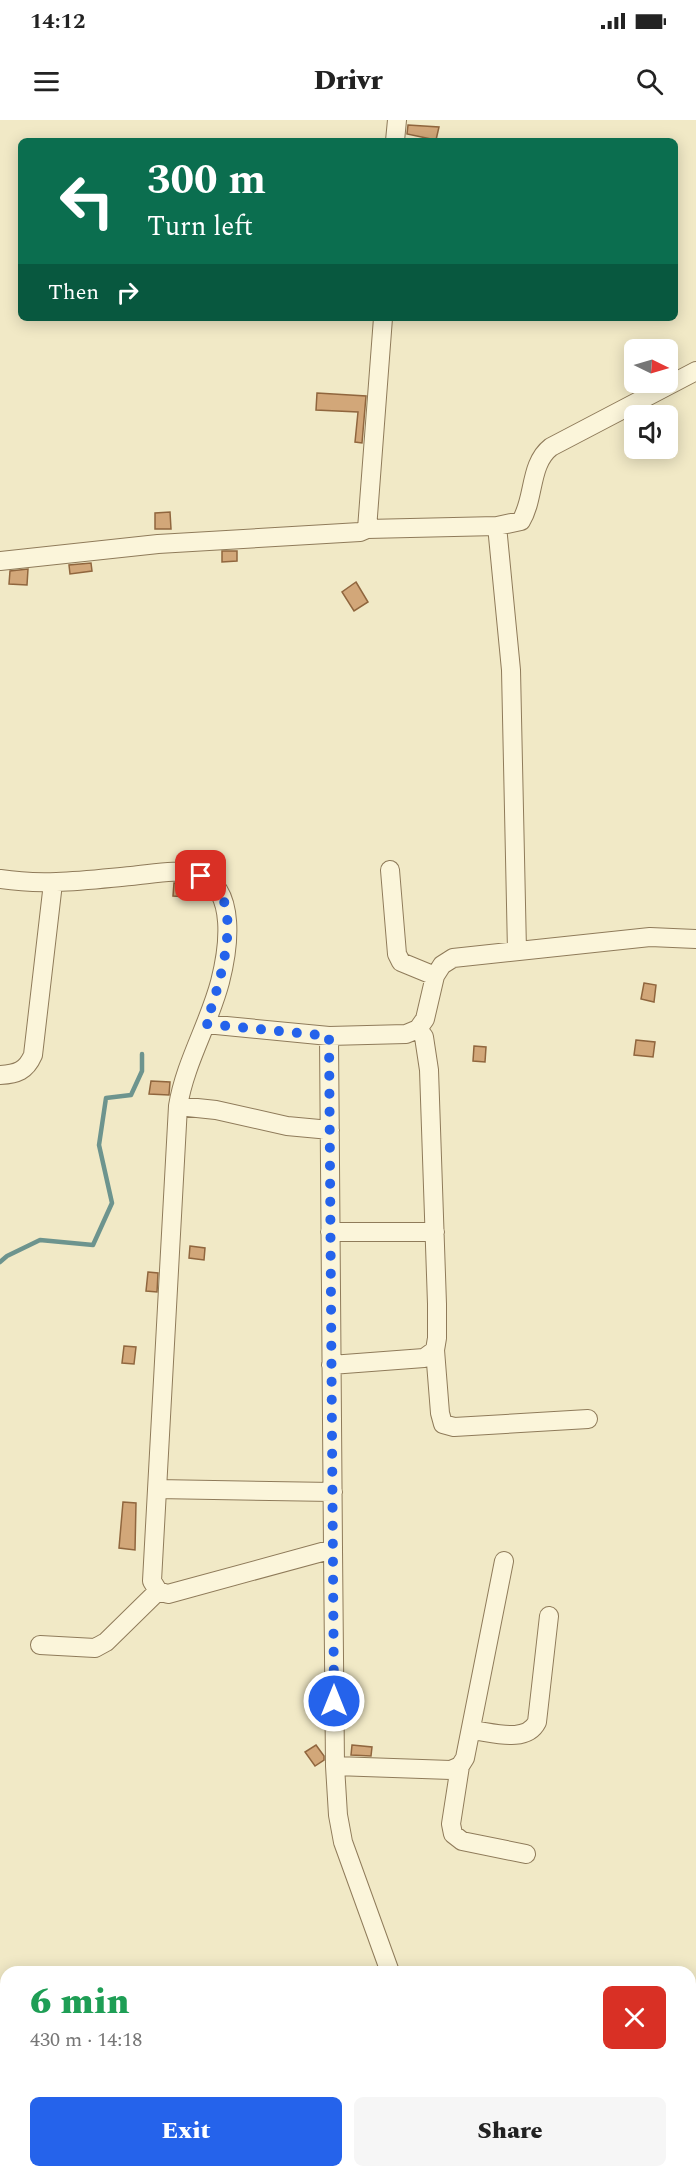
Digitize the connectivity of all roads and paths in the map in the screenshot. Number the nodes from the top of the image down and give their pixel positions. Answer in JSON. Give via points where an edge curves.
{"nodes":[{"id":1,"x":397,"y":120,"type":"edge"},
{"id":2,"x":395,"y":138,"type":"edge"},
{"id":3,"x":383,"y":321,"type":"edge"},
{"id":4,"x":696,"y":371,"type":"edge"},
{"id":5,"x":497,"y":526,"type":"junction"},
{"id":6,"x":367,"y":529,"type":"junction"},
{"id":7,"x":0,"y":561,"type":"edge"},
{"id":8,"x":390,"y":870,"type":"dead end"},
{"id":9,"x":0,"y":879,"type":"edge"},
{"id":10,"x":53,"y":883,"type":"junction"},
{"id":11,"x":696,"y":939,"type":"edge"},
{"id":12,"x":517,"y":951,"type":"junction"},
{"id":13,"x":435,"y":976,"type":"junction"},
{"id":14,"x":206,"y":1024,"type":"junction"},
{"id":15,"x":418,"y":1029,"type":"junction"},
{"id":16,"x":329,"y":1036,"type":"junction"},
{"id":17,"x":0,"y":1075,"type":"edge"},
{"id":18,"x":178,"y":1106,"type":"junction"},
{"id":19,"x":330,"y":1130,"type":"junction"},
{"id":20,"x":330,"y":1232,"type":"junction"},
{"id":21,"x":435,"y":1232,"type":"junction"},
{"id":22,"x":435,"y":1350,"type":"junction"},
{"id":23,"x":332,"y":1365,"type":"junction"},
{"id":24,"x":588,"y":1419,"type":"dead end"},
{"id":25,"x":157,"y":1489,"type":"junction"},
{"id":26,"x":333,"y":1492,"type":"junction"},
{"id":27,"x":333,"y":1549,"type":"junction"},
{"id":28,"x":504,"y":1561,"type":"dead end"},
{"id":29,"x":158,"y":1591,"type":"junction"},
{"id":30,"x":549,"y":1616,"type":"dead end"},
{"id":31,"x":40,"y":1645,"type":"dead end"},
{"id":32,"x":471,"y":1730,"type":"junction"},
{"id":33,"x":335,"y":1766,"type":"junction"},
{"id":34,"x":460,"y":1767,"type":"junction"},
{"id":35,"x":526,"y":1854,"type":"dead end"},
{"id":36,"x":388,"y":1966,"type":"edge"}],
"edges":[{"from":1,"to":2,"type":"street"},
{"from":3,"to":6,"type":"street"},
{"from":4,"to":5,"type":"street","via":[[542,454],[521,521]]},
{"from":5,"to":6,"type":"street"},
{"from":5,"to":12,"type":"street","via":[[511,670]]},
{"from":6,"to":7,"type":"street","via":[[158,544]]},
{"from":8,"to":13,"type":"street","via":[[397,954],[401,962]]},
{"from":9,"to":10,"type":"street"},
{"from":10,"to":14,"type":"street","via":[[179,872],[201,876],[218,890],[226,906],[227,931],[220,983]]},
{"from":10,"to":17,"type":"street","via":[[33,1056],[28,1067],[15,1074]]},
{"from":11,"to":12,"type":"street","via":[[650,936]]},
{"from":12,"to":13,"type":"street","via":[[453,958]]},
{"from":13,"to":15,"type":"street"},
{"from":14,"to":16,"type":"street"},
{"from":14,"to":18,"type":"street"},
{"from":15,"to":16,"type":"street","via":[[406,1034]]},
{"from":15,"to":21,"type":"street","via":[[424,1037],[429,1070]]},
{"from":16,"to":19,"type":"street"},
{"from":18,"to":19,"type":"street"},
{"from":18,"to":25,"type":"street"},
{"from":19,"to":20,"type":"street"},
{"from":20,"to":21,"type":"street"},
{"from":20,"to":23,"type":"street"},
{"from":21,"to":22,"type":"street"},
{"from":22,"to":23,"type":"street","via":[[424,1358]]},
{"from":22,"to":24,"type":"street","via":[[443,1424],[454,1427]]},
{"from":23,"to":26,"type":"street"},
{"from":25,"to":26,"type":"street"},
{"from":25,"to":29,"type":"street","via":[[152,1581]]},
{"from":26,"to":27,"type":"street"},
{"from":27,"to":29,"type":"street","via":[[168,1594]]},
{"from":27,"to":33,"type":"street"},
{"from":28,"to":32,"type":"street"},
{"from":29,"to":31,"type":"street","via":[[95,1648]]},
{"from":30,"to":32,"type":"street","via":[[534,1728],[522,1736]]},
{"from":32,"to":34,"type":"street"},
{"from":33,"to":34,"type":"street","via":[[451,1770]]},
{"from":33,"to":36,"type":"street","via":[[344,1842]]},
{"from":34,"to":35,"type":"street","via":[[451,1824],[453,1834],[462,1841]]}]}
